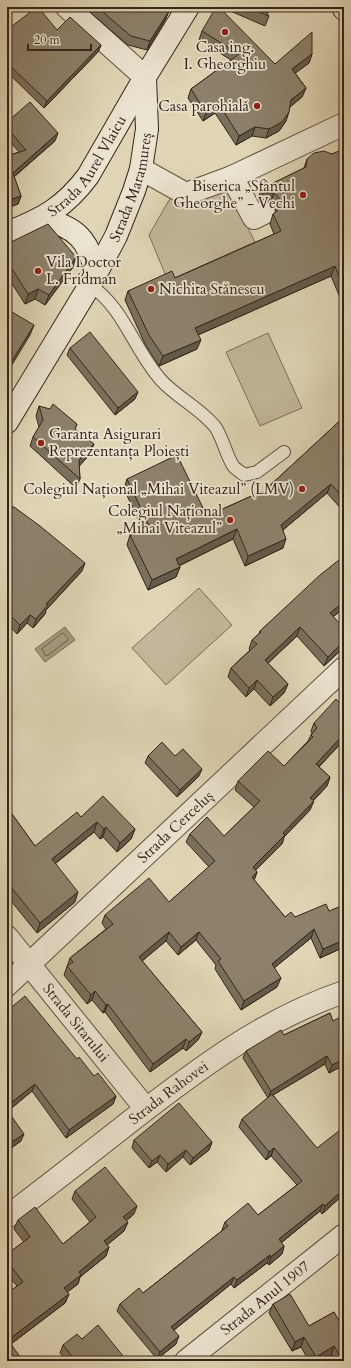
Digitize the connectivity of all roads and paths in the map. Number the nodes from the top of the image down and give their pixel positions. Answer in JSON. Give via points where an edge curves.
{"nodes":[{"id":1,"x":68,"y":7,"type":"edge"},
{"id":2,"x":188,"y":7,"type":"edge"},
{"id":3,"x":145,"y":76,"type":"junction"},
{"id":4,"x":344,"y":124,"type":"edge"},
{"id":5,"x":141,"y":170,"type":"junction"},
{"id":6,"x":232,"y":176,"type":"junction"},
{"id":7,"x":264,"y":213,"type":"dead end"},
{"id":8,"x":41,"y":219,"type":"junction"},
{"id":9,"x":7,"y":233,"type":"edge"},
{"id":10,"x":93,"y":280,"type":"junction"},
{"id":11,"x":7,"y":422,"type":"edge"},
{"id":12,"x":284,"y":452,"type":"dead end"},
{"id":13,"x":344,"y":668,"type":"edge"},
{"id":14,"x":7,"y":937,"type":"edge"},
{"id":15,"x":30,"y":965,"type":"junction"},
{"id":16,"x":7,"y":984,"type":"edge"},
{"id":17,"x":344,"y":992,"type":"edge"},
{"id":18,"x":146,"y":1109,"type":"junction"},
{"id":19,"x":7,"y":1217,"type":"edge"},
{"id":20,"x":344,"y":1235,"type":"edge"},
{"id":21,"x":186,"y":1361,"type":"edge"}],
"edges":[{"from":1,"to":3,"type":"street"},
{"from":2,"to":3,"type":"street"},
{"from":3,"to":5,"type":"street","name":"Strada Maramureș","via":[[147,129]]},
{"from":3,"to":8,"type":"street","name":"Strada Aurel Vlaicu","via":[[88,176],[69,198]]},
{"from":4,"to":6,"type":"street"},
{"from":5,"to":6,"type":"street","via":[[186,194]]},
{"from":5,"to":10,"type":"street","name":"Strada Maramureș","via":[[124,217]]},
{"from":6,"to":7,"type":"street","via":[[254,218]]},
{"from":8,"to":9,"type":"street","name":"Strada Aurel Vlaicu"},
{"from":8,"to":10,"type":"street","via":[[71,228],[81,237],[89,249]]},
{"from":10,"to":11,"type":"street","name":"Strada Maramureș"},
{"from":10,"to":12,"type":"lane","via":[[112,304],[136,345],[161,380],[215,427],[234,467],[244,475],[257,472]]},
{"from":13,"to":15,"type":"street","name":"Strada Cerceluș"},
{"from":14,"to":15,"type":"street","name":"Strada Sitarului"},
{"from":15,"to":16,"type":"street","name":"Strada Cerceluș"},
{"from":15,"to":18,"type":"street","name":"Strada Sitarului"},
{"from":17,"to":18,"type":"street","name":"Strada Rahovei","via":[[320,1000],[258,1030],[200,1068]]},
{"from":18,"to":19,"type":"street","name":"Strada Rahovei"},
{"from":20,"to":21,"type":"street","name":"Strada Anul 1907"}]}
